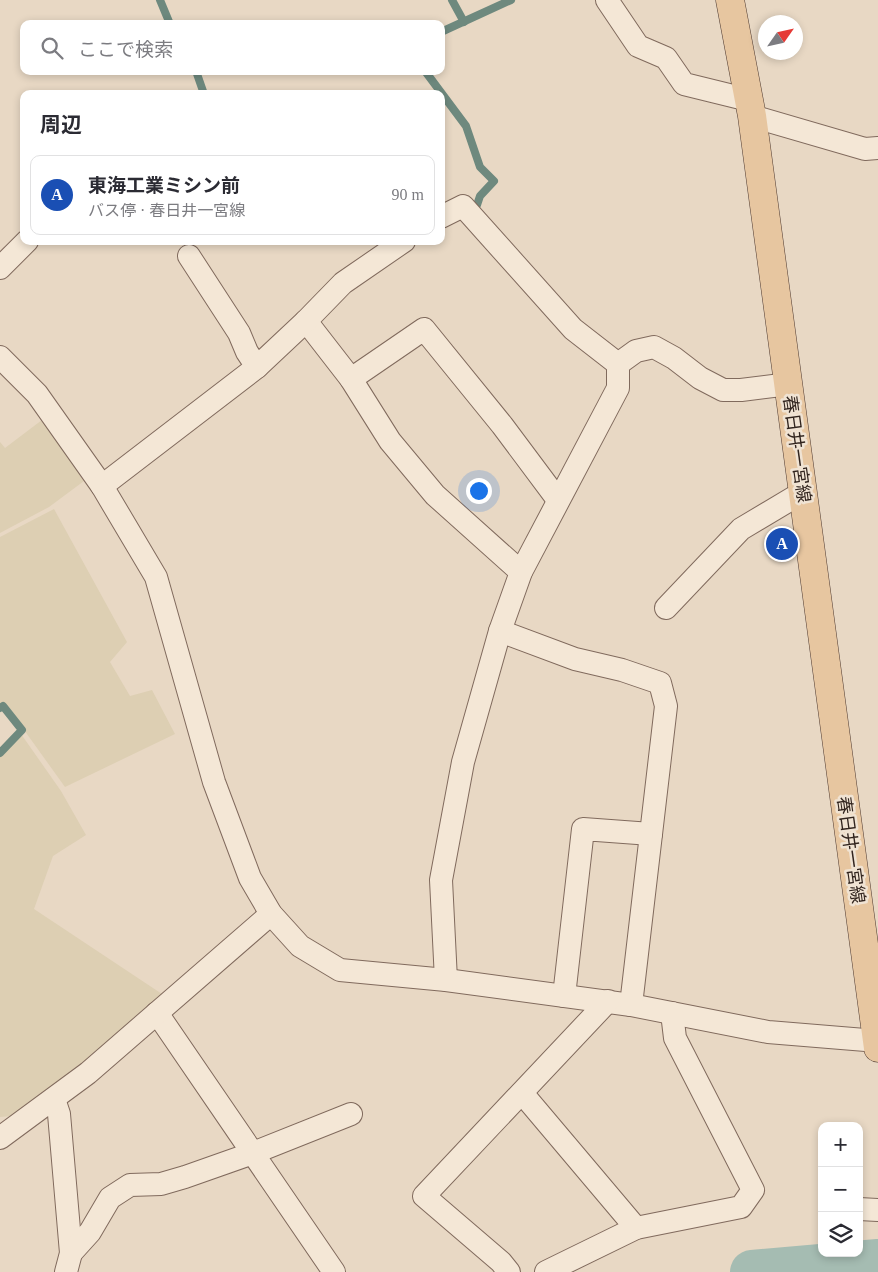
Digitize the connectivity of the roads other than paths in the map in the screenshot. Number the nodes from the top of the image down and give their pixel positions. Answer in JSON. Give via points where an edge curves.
{"nodes":[{"id":1,"x":606,"y":0,"type":"edge"},
{"id":2,"x":730,"y":0,"type":"edge"},
{"id":3,"x":751,"y":108,"type":"junction"},
{"id":4,"x":878,"y":148,"type":"edge"},
{"id":5,"x":445,"y":215,"type":"edge"},
{"id":6,"x":23,"y":245,"type":"edge"},
{"id":7,"x":398,"y":245,"type":"edge"},
{"id":8,"x":189,"y":256,"type":"dead end"},
{"id":9,"x":0,"y":268,"type":"edge"},
{"id":10,"x":306,"y":321,"type":"junction"},
{"id":11,"x":0,"y":357,"type":"edge"},
{"id":12,"x":618,"y":364,"type":"junction"},
{"id":13,"x":257,"y":367,"type":"junction"},
{"id":14,"x":351,"y":379,"type":"junction"},
{"id":15,"x":788,"y":384,"type":"junction"},
{"id":16,"x":102,"y":486,"type":"junction"},
{"id":17,"x":803,"y":492,"type":"junction"},
{"id":18,"x":558,"y":500,"type":"junction"},
{"id":19,"x":521,"y":572,"type":"junction"},
{"id":20,"x":666,"y":608,"type":"dead end"},
{"id":21,"x":500,"y":631,"type":"junction"},
{"id":22,"x":651,"y":834,"type":"junction"},
{"id":23,"x":271,"y":914,"type":"junction"},
{"id":24,"x":446,"y":980,"type":"junction"},
{"id":25,"x":564,"y":996,"type":"junction"},
{"id":26,"x":608,"y":1001,"type":"junction"},
{"id":27,"x":631,"y":1005,"type":"junction"},
{"id":28,"x":157,"y":1013,"type":"junction"},
{"id":29,"x":672,"y":1013,"type":"junction"},
{"id":30,"x":878,"y":1044,"type":"edge"},
{"id":31,"x":522,"y":1093,"type":"junction"},
{"id":32,"x":54,"y":1099,"type":"junction"},
{"id":33,"x":352,"y":1114,"type":"dead end"},
{"id":34,"x":0,"y":1138,"type":"edge"},
{"id":35,"x":253,"y":1153,"type":"junction"},
{"id":36,"x":863,"y":1210,"type":"edge"},
{"id":37,"x":878,"y":1210,"type":"edge"},
{"id":38,"x":636,"y":1228,"type":"junction"},
{"id":39,"x":69,"y":1263,"type":"edge"},
{"id":40,"x":334,"y":1272,"type":"edge"},
{"id":41,"x":509,"y":1272,"type":"edge"},
{"id":42,"x":546,"y":1272,"type":"edge"}],
"edges":[{"from":1,"to":3,"type":"street","via":[[638,46],[666,58],[684,84]]},
{"from":2,"to":3,"type":"main road","name":"春日井一宮線"},
{"from":3,"to":4,"type":"street","via":[[865,149]]},
{"from":3,"to":15,"type":"main road","name":"春日井一宮線"},
{"from":5,"to":12,"type":"street","via":[[464,206],[573,329]]},
{"from":6,"to":9,"type":"street"},
{"from":7,"to":10,"type":"street","via":[[342,283]]},
{"from":8,"to":13,"type":"street"},
{"from":10,"to":13,"type":"street"},
{"from":10,"to":14,"type":"street"},
{"from":11,"to":16,"type":"street","via":[[37,394]]},
{"from":12,"to":15,"type":"street","via":[[636,351],[654,347],[722,390]]},
{"from":12,"to":18,"type":"street","via":[[618,388]]},
{"from":13,"to":16,"type":"street"},
{"from":14,"to":18,"type":"street","via":[[424,330]]},
{"from":14,"to":19,"type":"street","via":[[390,441],[435,495]]},
{"from":15,"to":17,"type":"main road","name":"春日井一宮線"},
{"from":16,"to":23,"type":"street","via":[[156,577],[214,782],[250,878]]},
{"from":17,"to":20,"type":"street","via":[[741,529]]},
{"from":17,"to":30,"type":"main road","name":"春日井一宮線"},
{"from":18,"to":19,"type":"street"},
{"from":19,"to":21,"type":"street"},
{"from":21,"to":22,"type":"street","via":[[575,659],[660,683],[666,706]]},
{"from":21,"to":24,"type":"street","via":[[463,762],[441,880]]},
{"from":22,"to":25,"type":"street","via":[[583,828]]},
{"from":22,"to":27,"type":"street"},
{"from":23,"to":24,"type":"street","via":[[300,946],[340,970]]},
{"from":23,"to":28,"type":"street"},
{"from":24,"to":25,"type":"street"},
{"from":25,"to":26,"type":"street"},
{"from":26,"to":27,"type":"street"},
{"from":26,"to":31,"type":"street"},
{"from":27,"to":29,"type":"street"},
{"from":28,"to":32,"type":"street","via":[[88,1074]]},
{"from":28,"to":35,"type":"street"},
{"from":29,"to":30,"type":"street","via":[[768,1032]]},
{"from":29,"to":38,"type":"street","via":[[675,1038],[753,1190],[741,1207]]},
{"from":31,"to":38,"type":"street"},
{"from":31,"to":41,"type":"street","via":[[424,1196]]},
{"from":32,"to":34,"type":"street"},
{"from":32,"to":39,"type":"street","via":[[59,1114]]},
{"from":33,"to":35,"type":"street"},
{"from":35,"to":39,"type":"street","via":[[160,1184],[130,1186],[110,1198]]},
{"from":35,"to":40,"type":"street"},
{"from":36,"to":37,"type":"street"},
{"from":38,"to":42,"type":"street"}]}
